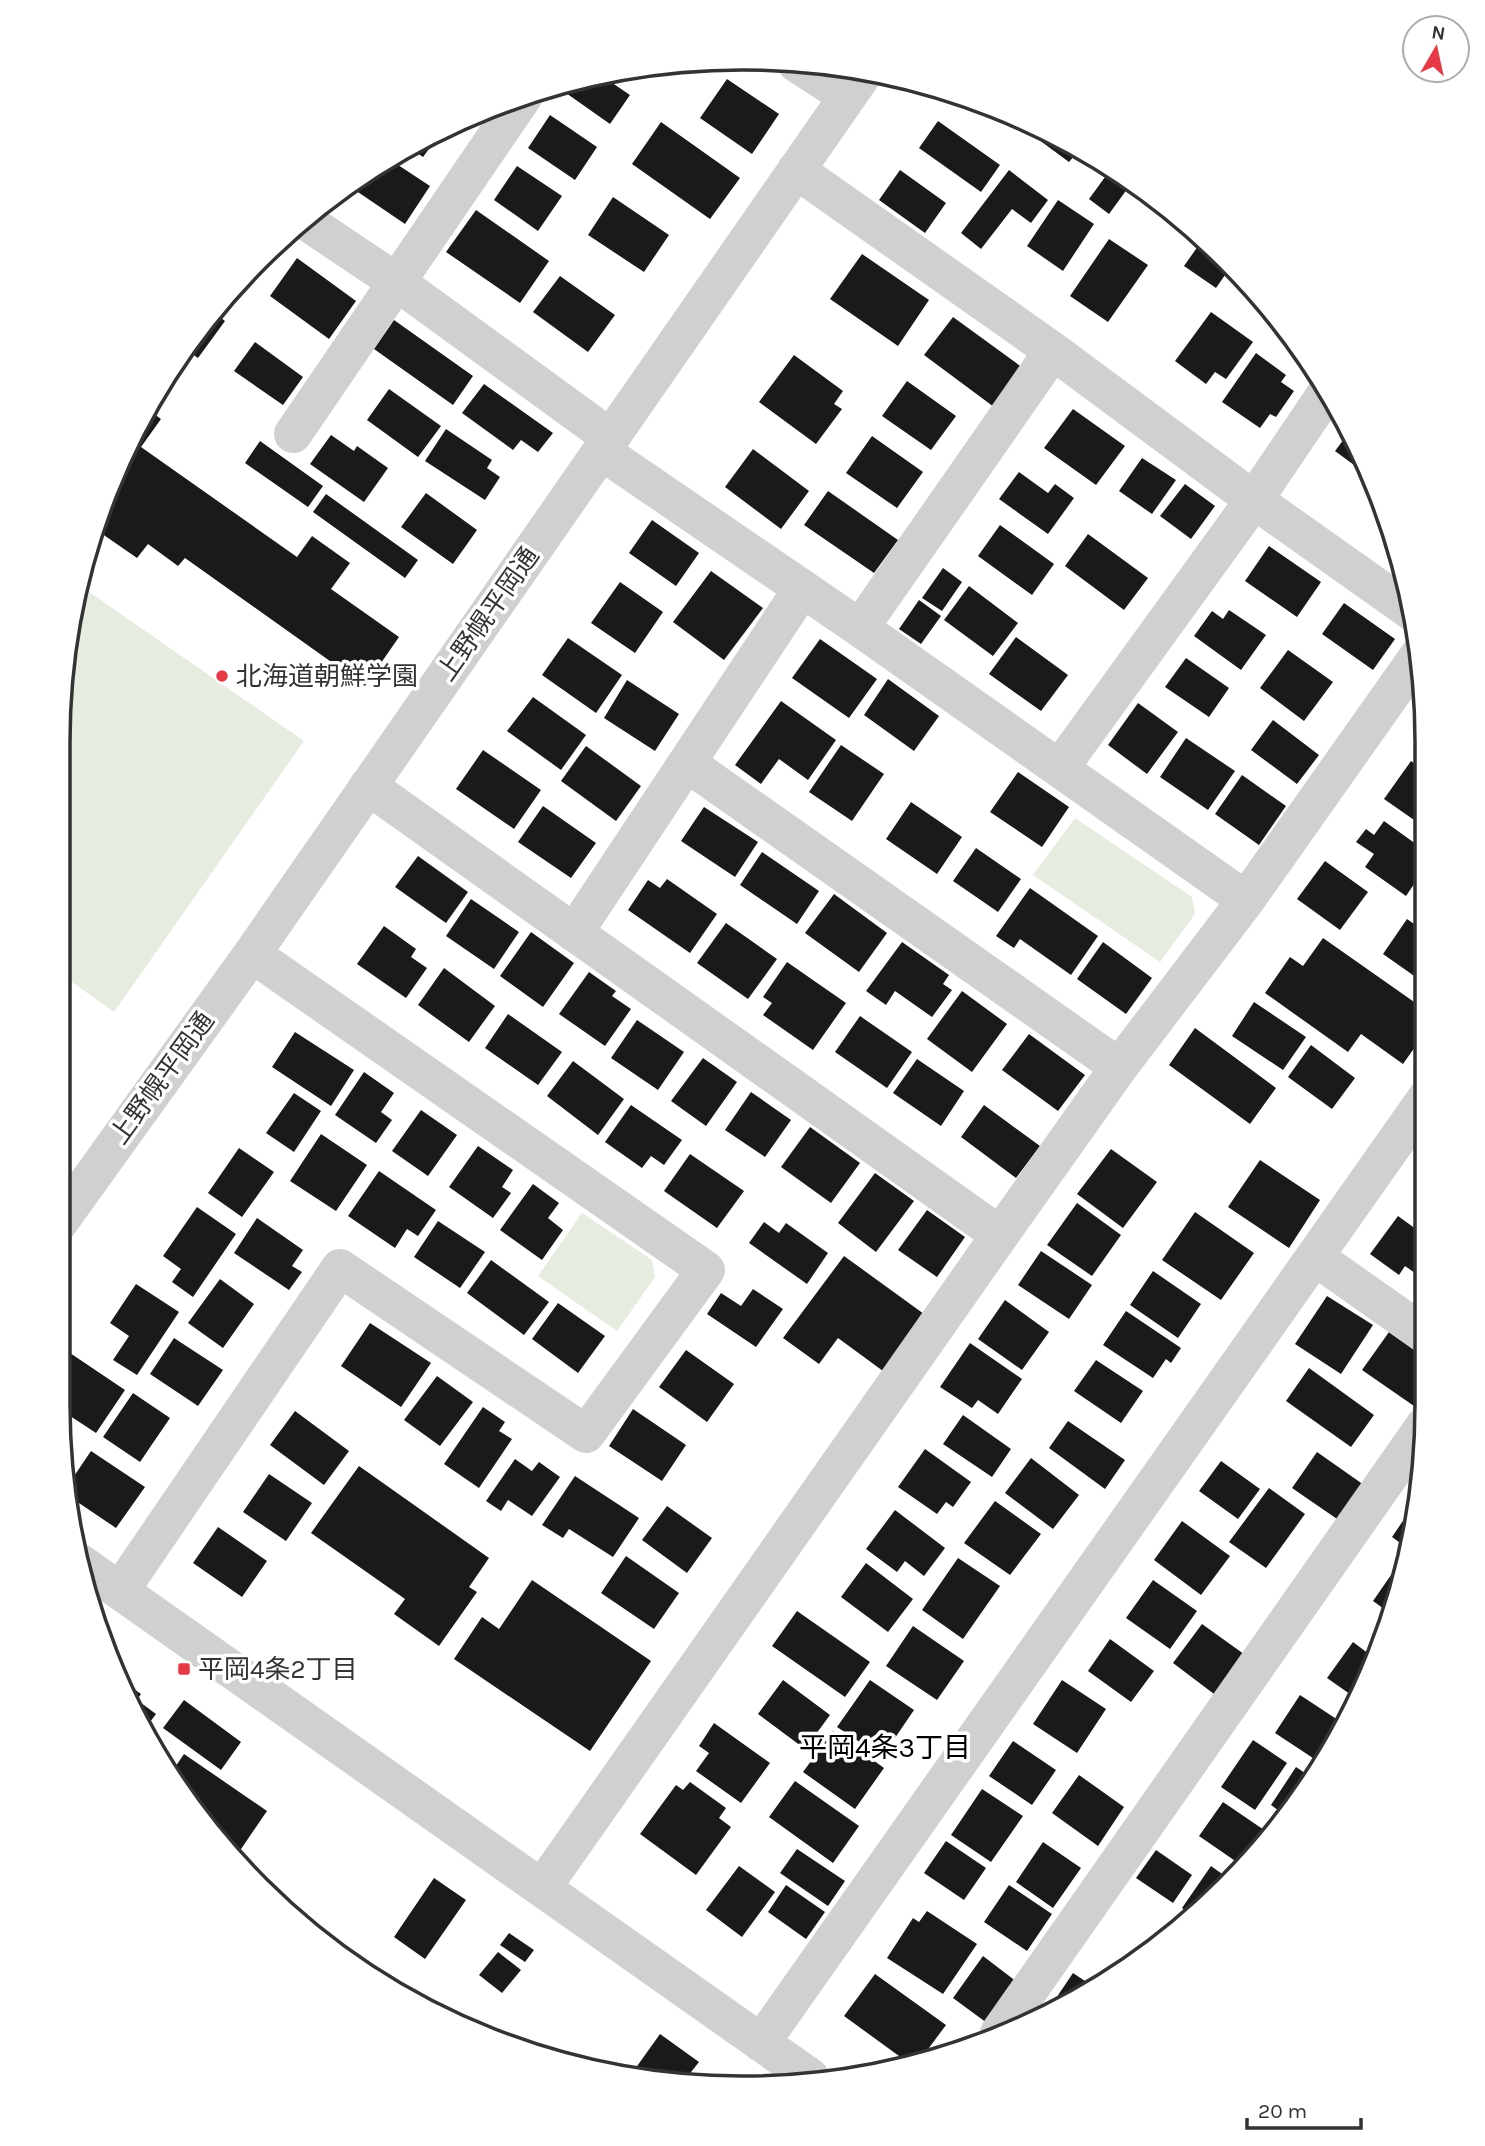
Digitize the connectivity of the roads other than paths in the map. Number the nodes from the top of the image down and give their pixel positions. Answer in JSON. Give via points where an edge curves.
{"nodes":[{"id":1,"x":857,"y":83,"type":"edge"},
{"id":2,"x":514,"y":110,"type":"edge"},
{"id":3,"x":796,"y":170,"type":"junction"},
{"id":4,"x":313,"y":226,"type":"edge"},
{"id":5,"x":398,"y":283,"type":"junction"},
{"id":6,"x":1053,"y":351,"type":"junction"},
{"id":7,"x":1321,"y":400,"type":"edge"},
{"id":8,"x":293,"y":434,"type":"dead end"},
{"id":9,"x":606,"y":445,"type":"junction"},
{"id":10,"x":1254,"y":500,"type":"junction"},
{"id":11,"x":802,"y":589,"type":"junction"},
{"id":12,"x":1400,"y":604,"type":"edge"},
{"id":13,"x":860,"y":628,"type":"junction"},
{"id":14,"x":1410,"y":667,"type":"edge"},
{"id":15,"x":688,"y":764,"type":"junction"},
{"id":16,"x":1060,"y":768,"type":"junction"},
{"id":17,"x":368,"y":786,"type":"junction"},
{"id":18,"x":1247,"y":900,"type":"junction"},
{"id":19,"x":574,"y":933,"type":"junction"},
{"id":20,"x":252,"y":954,"type":"junction"},
{"id":21,"x":1119,"y":1067,"type":"junction"},
{"id":22,"x":1415,"y":1114,"type":"edge"},
{"id":23,"x":70,"y":1207,"type":"edge"},
{"id":24,"x":999,"y":1235,"type":"junction"},
{"id":25,"x":1315,"y":1257,"type":"junction"},
{"id":26,"x":1415,"y":1328,"type":"edge"},
{"id":27,"x":1414,"y":1441,"type":"edge"},
{"id":28,"x":91,"y":1571,"type":"edge"},
{"id":29,"x":120,"y":1591,"type":"junction"},
{"id":30,"x":542,"y":1888,"type":"junction"},
{"id":31,"x":1008,"y":2022,"type":"edge"},
{"id":32,"x":761,"y":2043,"type":"junction"},
{"id":33,"x":804,"y":2073,"type":"edge"}],
"edges":[{"from":1,"to":3,"type":"street","name":"上野幌平岡通"},
{"from":2,"to":5,"type":"street"},
{"from":3,"to":6,"type":"street"},
{"from":3,"to":9,"type":"street","name":"上野幌平岡通"},
{"from":4,"to":5,"type":"street"},
{"from":5,"to":8,"type":"street"},
{"from":5,"to":9,"type":"street"},
{"from":6,"to":10,"type":"street"},
{"from":6,"to":13,"type":"street"},
{"from":7,"to":10,"type":"street"},
{"from":9,"to":11,"type":"street"},
{"from":9,"to":17,"type":"street","name":"上野幌平岡通"},
{"from":10,"to":12,"type":"street"},
{"from":10,"to":16,"type":"street"},
{"from":11,"to":13,"type":"street"},
{"from":11,"to":15,"type":"street"},
{"from":13,"to":16,"type":"street"},
{"from":14,"to":18,"type":"street"},
{"from":15,"to":19,"type":"street"},
{"from":15,"to":21,"type":"street"},
{"from":16,"to":18,"type":"street"},
{"from":17,"to":19,"type":"street"},
{"from":17,"to":20,"type":"street","name":"上野幌平岡通"},
{"from":18,"to":21,"type":"street"},
{"from":19,"to":24,"type":"street"},
{"from":20,"to":23,"type":"street","name":"上野幌平岡通"},
{"from":20,"to":29,"type":"street","via":[[706,1270],[586,1434],[340,1268]]},
{"from":21,"to":24,"type":"street"},
{"from":22,"to":25,"type":"street"},
{"from":24,"to":30,"type":"street"},
{"from":25,"to":26,"type":"street"},
{"from":25,"to":32,"type":"street"},
{"from":27,"to":31,"type":"street"},
{"from":28,"to":29,"type":"street"},
{"from":29,"to":30,"type":"street"},
{"from":30,"to":32,"type":"street"},
{"from":32,"to":33,"type":"street"}]}
